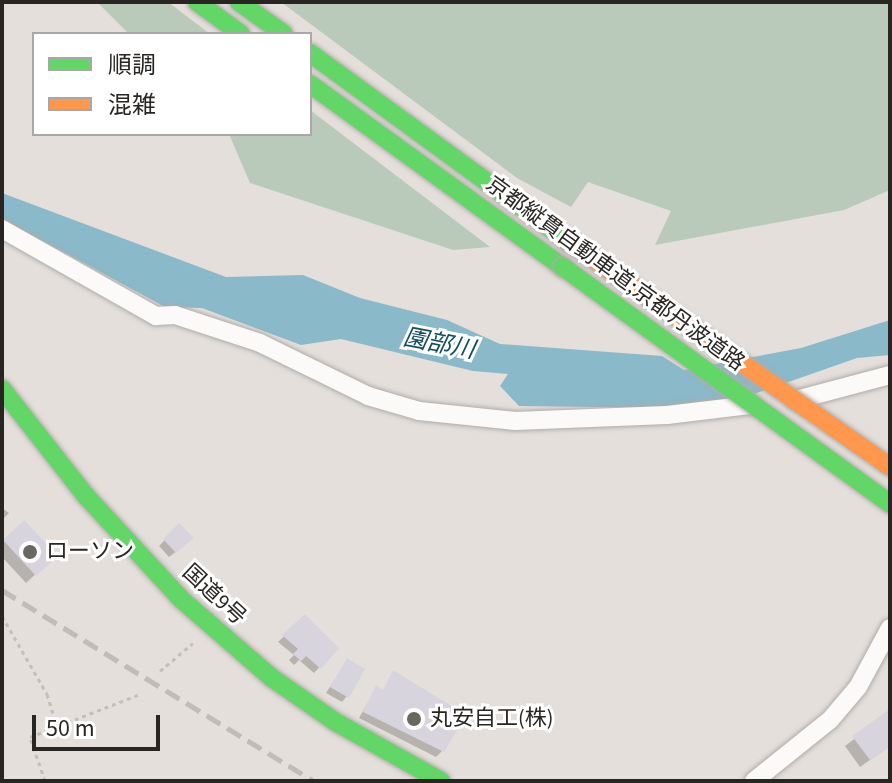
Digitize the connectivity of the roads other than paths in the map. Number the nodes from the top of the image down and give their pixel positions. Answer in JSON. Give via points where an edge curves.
{"nodes":[{"id":1,"x":197,"y":2,"type":"edge"},
{"id":2,"x":239,"y":2,"type":"edge"},
{"id":3,"x":238,"y":32,"type":"edge"},
{"id":4,"x":281,"y":32,"type":"edge"},
{"id":5,"x":312,"y":54,"type":"edge"},
{"id":6,"x":312,"y":85,"type":"edge"},
{"id":7,"x":2,"y":229,"type":"edge"},
{"id":8,"x":890,"y":375,"type":"edge"},
{"id":9,"x":2,"y":389,"type":"edge"},
{"id":10,"x":890,"y":467,"type":"edge"},
{"id":11,"x":890,"y":504,"type":"edge"},
{"id":12,"x":890,"y":628,"type":"edge"},
{"id":13,"x":441,"y":781,"type":"edge"},
{"id":14,"x":754,"y":781,"type":"edge"}],
"edges":[{"from":1,"to":3,"type":"highway"},
{"from":2,"to":4,"type":"highway"},
{"from":5,"to":10,"type":"highway","name":"京都縦貫自動車道;京都丹波道路","bridge":true},
{"from":6,"to":11,"type":"highway","name":"京都縦貫自動車道;京都丹波道路","bridge":true},
{"from":7,"to":8,"type":"street","via":[[156,316],[175,315],[260,343],[368,396],[419,411],[515,421],[667,415],[790,401]]},
{"from":9,"to":13,"type":"highway","name":"国道9号","via":[[85,495],[209,623],[334,721]]},
{"from":12,"to":14,"type":"street","via":[[858,687],[830,720]]}]}
